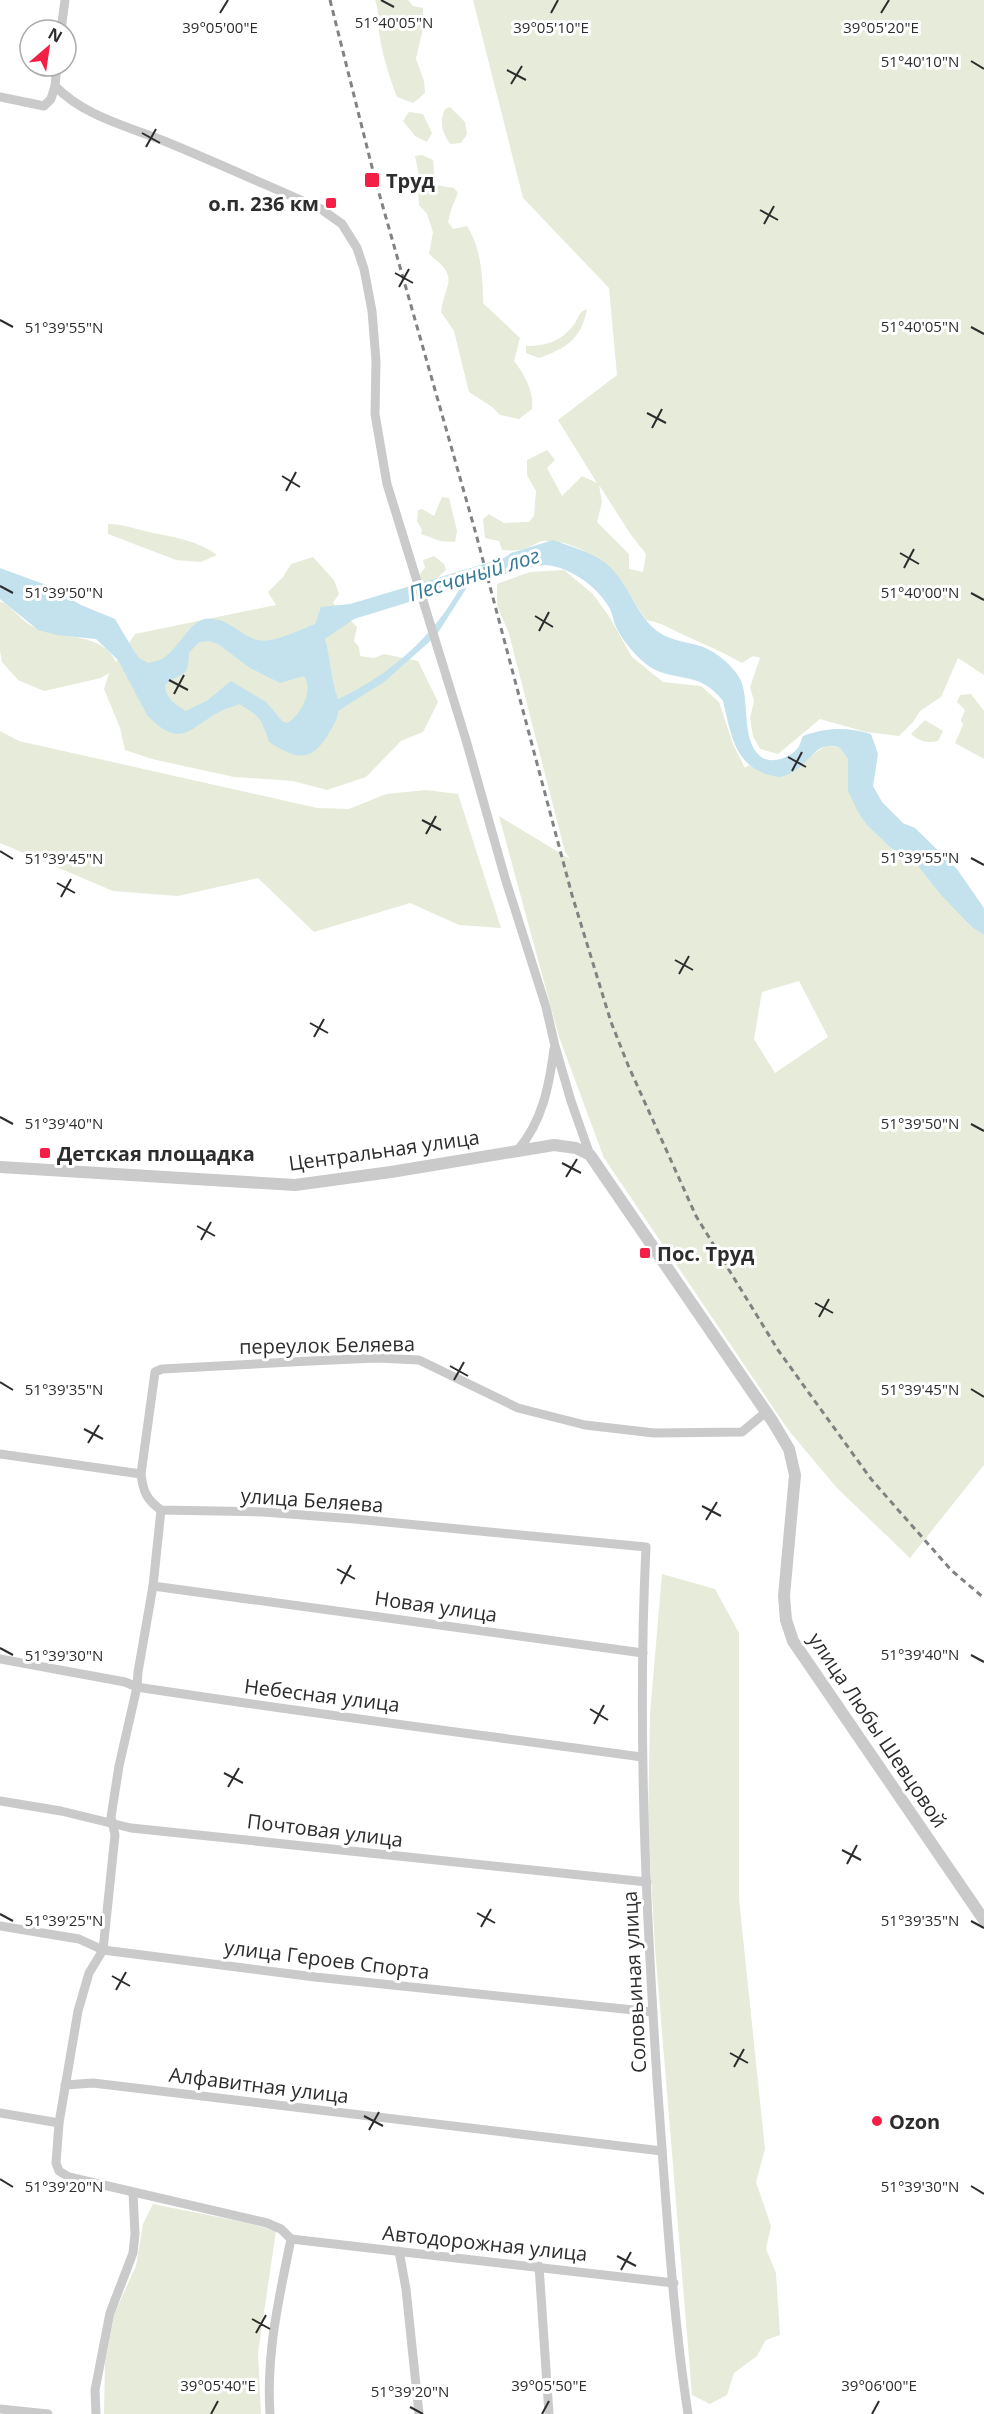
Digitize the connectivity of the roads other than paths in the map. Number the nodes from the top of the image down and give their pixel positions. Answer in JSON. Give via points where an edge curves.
{"nodes":[{"id":1,"x":65,"y":0,"type":"edge"},
{"id":2,"x":63,"y":18,"type":"edge"},
{"id":3,"x":56,"y":78,"type":"edge"},
{"id":4,"x":55,"y":86,"type":"junction"},
{"id":5,"x":0,"y":97,"type":"edge"},
{"id":6,"x":555,"y":1046,"type":"junction"},
{"id":7,"x":518,"y":1150,"type":"junction"},
{"id":8,"x":590,"y":1155,"type":"junction"},
{"id":9,"x":0,"y":1167,"type":"edge"},
{"id":10,"x":766,"y":1412,"type":"junction"},
{"id":11,"x":0,"y":1454,"type":"edge"},
{"id":12,"x":141,"y":1474,"type":"junction"},
{"id":13,"x":162,"y":1510,"type":"junction"},
{"id":14,"x":646,"y":1547,"type":"joint"},
{"id":15,"x":153,"y":1586,"type":"junction"},
{"id":16,"x":643,"y":1653,"type":"junction"},
{"id":17,"x":0,"y":1659,"type":"edge"},
{"id":18,"x":137,"y":1687,"type":"junction"},
{"id":19,"x":642,"y":1757,"type":"junction"},
{"id":20,"x":0,"y":1801,"type":"edge"},
{"id":21,"x":114,"y":1824,"type":"junction"},
{"id":22,"x":647,"y":1882,"type":"junction"},
{"id":23,"x":984,"y":1920,"type":"edge"},
{"id":24,"x":0,"y":1926,"type":"edge"},
{"id":25,"x":103,"y":1950,"type":"junction"},
{"id":26,"x":653,"y":2012,"type":"junction"},
{"id":27,"x":65,"y":2085,"type":"junction"},
{"id":28,"x":0,"y":2113,"type":"edge"},
{"id":29,"x":59,"y":2123,"type":"junction"},
{"id":30,"x":662,"y":2151,"type":"junction"},
{"id":31,"x":133,"y":2193,"type":"junction"},
{"id":32,"x":291,"y":2239,"type":"junction"},
{"id":33,"x":399,"y":2251,"type":"junction"},
{"id":34,"x":538,"y":2266,"type":"junction"},
{"id":35,"x":674,"y":2283,"type":"junction"},
{"id":36,"x":0,"y":2409,"type":"edge"},
{"id":37,"x":48,"y":2414,"type":"edge"},
{"id":38,"x":96,"y":2414,"type":"edge"},
{"id":39,"x":270,"y":2414,"type":"edge"},
{"id":40,"x":419,"y":2414,"type":"edge"},
{"id":41,"x":549,"y":2414,"type":"edge"},
{"id":42,"x":688,"y":2414,"type":"edge"}],
"edges":[{"from":1,"to":2,"type":"street"},
{"from":3,"to":4,"type":"street"},
{"from":4,"to":5,"type":"street","via":[[44,106]]},
{"from":4,"to":6,"type":"street","via":[[68,100],[105,118],[321,208],[342,224],[357,248],[372,311],[375,414],[387,484]]},
{"from":6,"to":7,"type":"street","via":[[549,1086],[537,1122]]},
{"from":6,"to":8,"type":"street"},
{"from":7,"to":8,"type":"street","name":"Центральная улица","via":[[564,1145]]},
{"from":7,"to":9,"type":"street","name":"Центральная улица","via":[[295,1185]]},
{"from":8,"to":10,"type":"street","name":"улица Любы Шевцовой"},
{"from":10,"to":12,"type":"street","name":"переулок Беляева","via":[[742,1432],[654,1433],[585,1425],[518,1408],[419,1360],[162,1369],[155,1371]]},
{"from":10,"to":23,"type":"street","name":"улица Любы Шевцовой","via":[[789,1449],[795,1475],[784,1596],[789,1632]]},
{"from":11,"to":12,"type":"street"},
{"from":12,"to":13,"type":"street","via":[[142,1489],[149,1501]]},
{"from":13,"to":14,"type":"street","name":"улица Беляева","via":[[332,1517]]},
{"from":13,"to":15,"type":"street"},
{"from":14,"to":16,"type":"street","name":"Соловьиная улица"},
{"from":15,"to":16,"type":"street","name":"Новая улица"},
{"from":15,"to":18,"type":"street"},
{"from":16,"to":19,"type":"street","name":"Соловьиная улица"},
{"from":17,"to":18,"type":"street","name":"Небесная улица"},
{"from":18,"to":19,"type":"street","name":"Небесная улица"},
{"from":18,"to":21,"type":"street","via":[[119,1766],[111,1817]]},
{"from":19,"to":22,"type":"street","name":"Соловьиная улица"},
{"from":20,"to":21,"type":"street","name":"Почтовая улица"},
{"from":21,"to":22,"type":"street","name":"Почтовая улица"},
{"from":21,"to":25,"type":"street"},
{"from":22,"to":26,"type":"street","name":"Соловьиная улица"},
{"from":24,"to":25,"type":"street","name":"улица Героев Спорта","via":[[79,1940]]},
{"from":25,"to":26,"type":"street","name":"улица Героев Спорта"},
{"from":25,"to":27,"type":"street","via":[[90,1973],[78,2012]]},
{"from":26,"to":30,"type":"street","name":"Соловьиная улица"},
{"from":27,"to":29,"type":"street"},
{"from":27,"to":30,"type":"street","name":"Алфавитная улица","via":[[93,2083]]},
{"from":28,"to":29,"type":"street"},
{"from":29,"to":31,"type":"street","via":[[59,2171],[77,2180]]},
{"from":30,"to":35,"type":"street","name":"Соловьиная улица"},
{"from":31,"to":32,"type":"street","via":[[267,2223]]},
{"from":31,"to":38,"type":"street","via":[[133,2253],[110,2313],[95,2390]]},
{"from":32,"to":33,"type":"street","name":"Автодорожная улица"},
{"from":32,"to":39,"type":"street","via":[[272,2333]]},
{"from":33,"to":34,"type":"street","name":"Автодорожная улица"},
{"from":33,"to":40,"type":"street"},
{"from":34,"to":35,"type":"street","name":"Автодорожная улица"},
{"from":34,"to":41,"type":"street"},
{"from":35,"to":42,"type":"street","name":"Соловьиная улица"},
{"from":36,"to":37,"type":"street"}]}
